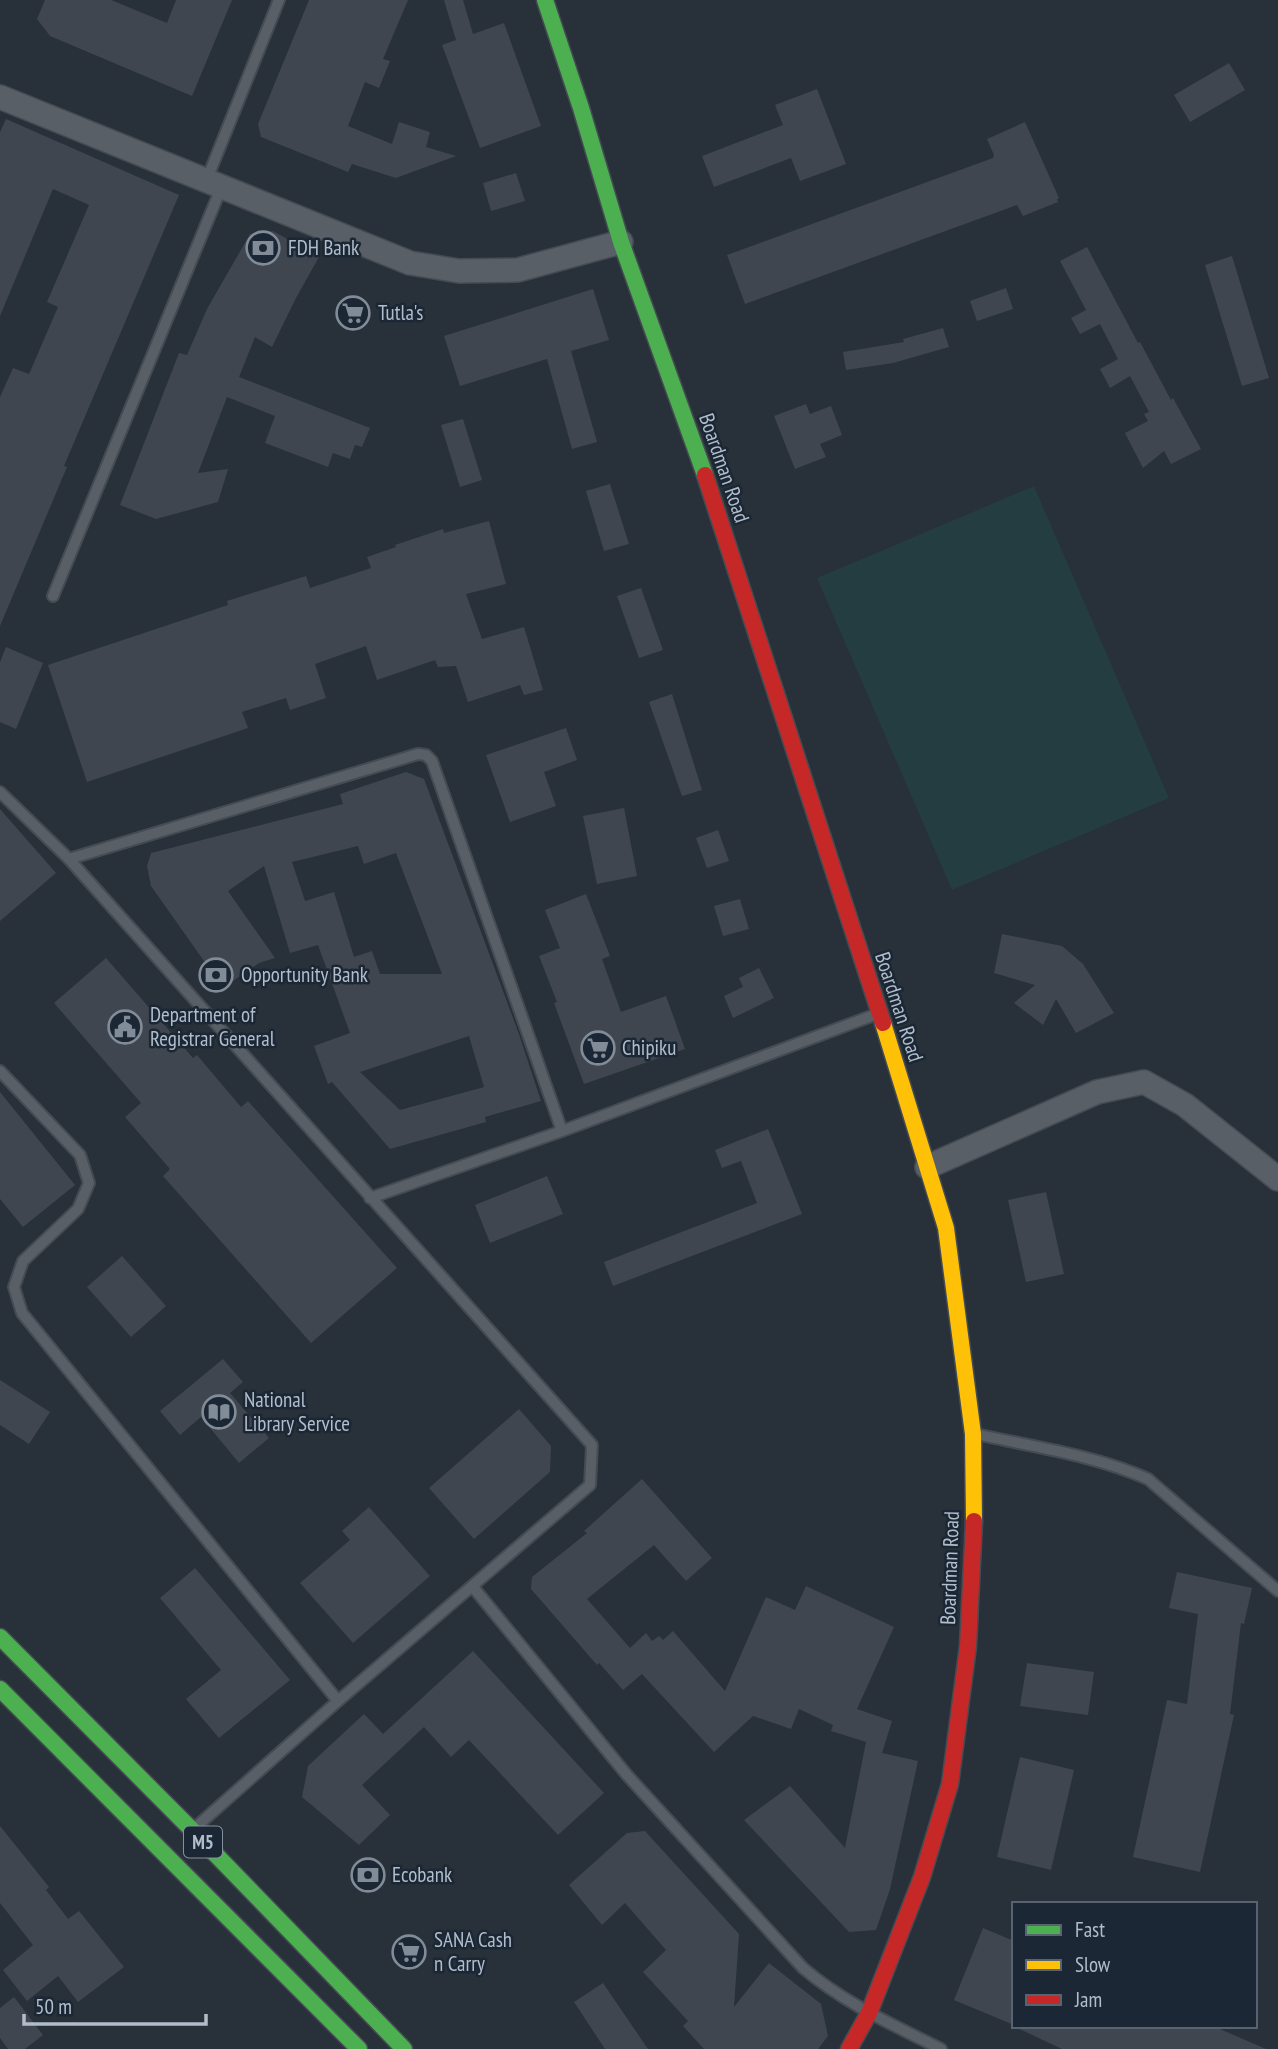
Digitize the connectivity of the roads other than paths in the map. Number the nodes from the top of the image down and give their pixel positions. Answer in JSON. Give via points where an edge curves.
{"nodes":[{"id":1,"x":279,"y":0,"type":"edge"},
{"id":2,"x":545,"y":0,"type":"edge"},
{"id":3,"x":0,"y":97,"type":"edge"},
{"id":4,"x":214,"y":183,"type":"junction"},
{"id":5,"x":621,"y":242,"type":"junction"},
{"id":6,"x":53,"y":596,"type":"dead end"},
{"id":7,"x":0,"y":793,"type":"edge"},
{"id":8,"x":69,"y":859,"type":"junction"},
{"id":9,"x":880,"y":1013,"type":"junction"},
{"id":10,"x":0,"y":1071,"type":"edge"},
{"id":11,"x":562,"y":1131,"type":"junction"},
{"id":12,"x":927,"y":1167,"type":"junction"},
{"id":13,"x":1278,"y":1179,"type":"edge"},
{"id":14,"x":370,"y":1198,"type":"junction"},
{"id":15,"x":973,"y":1434,"type":"junction"},
{"id":16,"x":473,"y":1587,"type":"junction"},
{"id":17,"x":1278,"y":1591,"type":"edge"},
{"id":18,"x":0,"y":1637,"type":"edge"},
{"id":19,"x":0,"y":1689,"type":"edge"},
{"id":20,"x":338,"y":1701,"type":"junction"},
{"id":21,"x":192,"y":1830,"type":"junction"},
{"id":22,"x":869,"y":2012,"type":"junction"},
{"id":23,"x":359,"y":2049,"type":"edge"},
{"id":24,"x":404,"y":2049,"type":"edge"},
{"id":25,"x":849,"y":2049,"type":"edge"},
{"id":26,"x":941,"y":2049,"type":"edge"}],
"edges":[{"from":1,"to":4,"type":"lane"},
{"from":2,"to":5,"type":"main road","name":"Boardman Road"},
{"from":3,"to":4,"type":"street"},
{"from":4,"to":5,"type":"street","via":[[410,263],[459,271],[518,270]]},
{"from":4,"to":6,"type":"lane"},
{"from":5,"to":9,"type":"main road","name":"Boardman Road","via":[[714,501]]},
{"from":7,"to":8,"type":"lane"},
{"from":8,"to":11,"type":"lane","via":[[426,755],[432,761]]},
{"from":8,"to":14,"type":"lane"},
{"from":9,"to":11,"type":"lane"},
{"from":9,"to":12,"type":"main road","name":"Boardman Road"},
{"from":10,"to":20,"type":"lane","via":[[80,1155],[89,1183],[78,1209],[23,1261],[14,1287],[22,1313]]},
{"from":11,"to":14,"type":"lane"},
{"from":12,"to":13,"type":"street","via":[[1097,1092],[1144,1082],[1185,1105]]},
{"from":12,"to":15,"type":"main road","name":"Boardman Road","via":[[946,1228]]},
{"from":14,"to":16,"type":"lane","via":[[592,1445],[590,1485]]},
{"from":15,"to":17,"type":"lane","via":[[1095,1460],[1148,1479]]},
{"from":15,"to":22,"type":"main road","name":"Boardman Road","via":[[968,1646],[950,1784],[922,1877]]},
{"from":16,"to":20,"type":"lane"},
{"from":16,"to":22,"type":"lane","via":[[627,1774],[803,1968]]},
{"from":18,"to":21,"type":"main road","number":"M5"},
{"from":19,"to":23,"type":"main road","number":"M5"},
{"from":20,"to":21,"type":"lane"},
{"from":21,"to":24,"type":"main road","number":"M5"},
{"from":22,"to":25,"type":"main road","name":"Boardman Road"},
{"from":22,"to":26,"type":"lane"}]}
